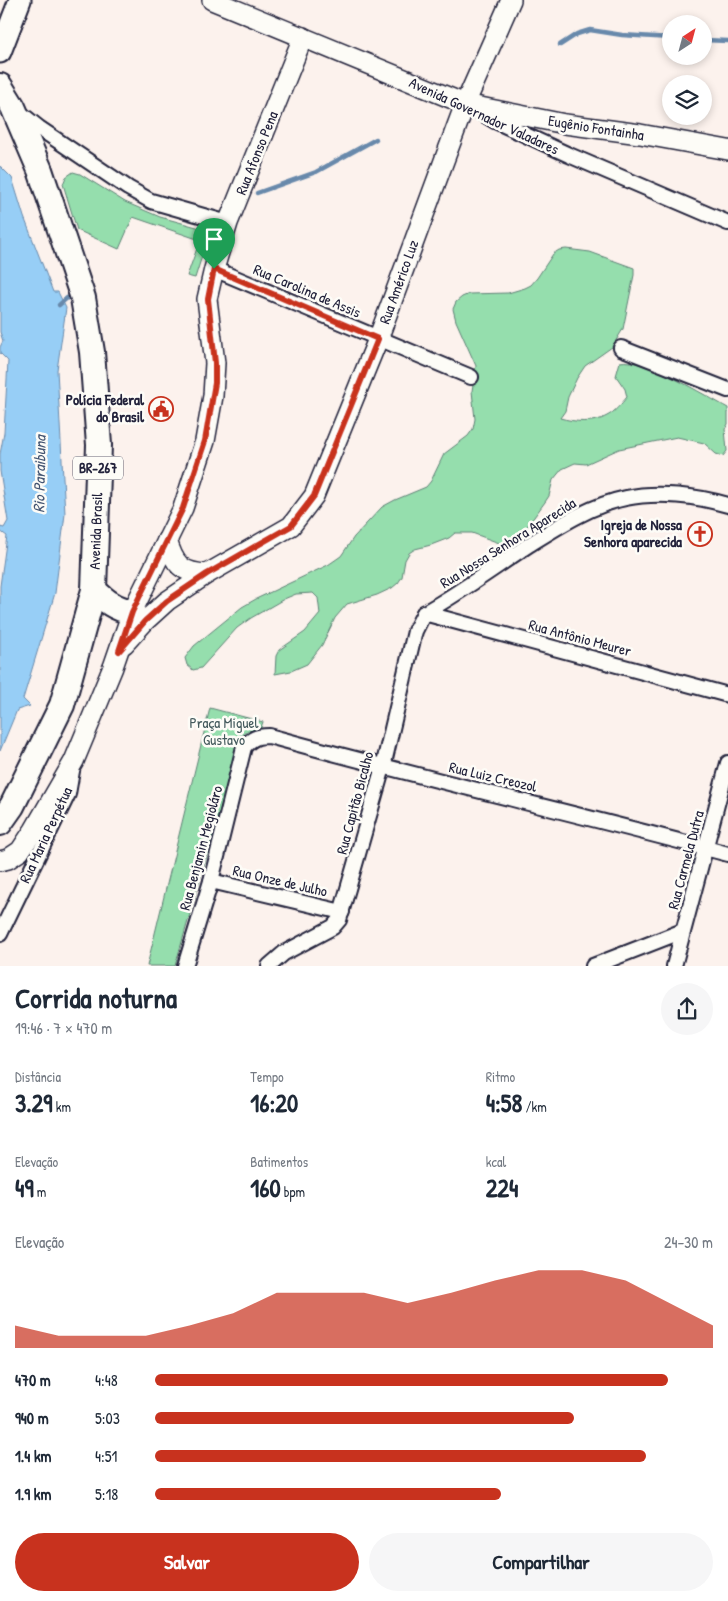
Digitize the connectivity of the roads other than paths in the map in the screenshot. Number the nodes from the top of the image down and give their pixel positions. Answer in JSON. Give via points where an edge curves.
{"nodes":[{"id":1,"x":20,"y":0,"type":"edge"},
{"id":2,"x":511,"y":0,"type":"edge"},
{"id":3,"x":223,"y":2,"type":"edge"},
{"id":4,"x":303,"y":38,"type":"junction"},
{"id":5,"x":0,"y":52,"type":"edge"},
{"id":6,"x":0,"y":86,"type":"edge"},
{"id":7,"x":465,"y":104,"type":"junction"},
{"id":8,"x":13,"y":107,"type":"junction"},
{"id":9,"x":728,"y":150,"type":"edge"},
{"id":10,"x":228,"y":223,"type":"junction"},
{"id":11,"x":728,"y":223,"type":"edge"},
{"id":12,"x":214,"y":269,"type":"junction"},
{"id":13,"x":378,"y":339,"type":"junction"},
{"id":14,"x":621,"y":348,"type":"dead end"},
{"id":15,"x":471,"y":377,"type":"dead end"},
{"id":16,"x":728,"y":390,"type":"edge"},
{"id":17,"x":728,"y":505,"type":"edge"},
{"id":18,"x":167,"y":540,"type":"junction"},
{"id":19,"x":207,"y":574,"type":"junction"},
{"id":20,"x":145,"y":585,"type":"junction"},
{"id":21,"x":94,"y":590,"type":"junction"},
{"id":22,"x":167,"y":601,"type":"junction"},
{"id":23,"x":132,"y":612,"type":"junction"},
{"id":24,"x":424,"y":613,"type":"junction"},
{"id":25,"x":119,"y":651,"type":"junction"},
{"id":26,"x":728,"y":695,"type":"edge"},
{"id":27,"x":250,"y":740,"type":"joint"},
{"id":28,"x":74,"y":760,"type":"junction"},
{"id":29,"x":728,"y":763,"type":"edge"},
{"id":30,"x":383,"y":767,"type":"junction"},
{"id":31,"x":0,"y":823,"type":"edge"},
{"id":32,"x":706,"y":848,"type":"junction"},
{"id":33,"x":728,"y":854,"type":"edge"},
{"id":34,"x":0,"y":862,"type":"edge"},
{"id":35,"x":211,"y":881,"type":"junction"},
{"id":36,"x":342,"y":912,"type":"junction"},
{"id":37,"x":683,"y":931,"type":"junction"},
{"id":38,"x":0,"y":934,"type":"edge"},
{"id":39,"x":185,"y":966,"type":"edge"},
{"id":40,"x":269,"y":966,"type":"edge"},
{"id":41,"x":593,"y":966,"type":"edge"},
{"id":42,"x":674,"y":966,"type":"edge"}],
"edges":[{"from":1,"to":5,"type":"main road"},
{"from":2,"to":7,"type":"street","name":"Rua Américo Luz"},
{"from":3,"to":4,"type":"street","name":"Avenida Governador Valadares"},
{"from":4,"to":7,"type":"street","name":"Avenida Governador Valadares"},
{"from":4,"to":10,"type":"street","name":"Rua Afonso Pena"},
{"from":6,"to":8,"type":"highway","name":"Avenida Brasil","number":"BR-267"},
{"from":7,"to":9,"type":"street","name":"Eugênio Fontainha"},
{"from":7,"to":11,"type":"street","name":"Avenida Governador Valadares","via":[[569,156]]},
{"from":7,"to":13,"type":"street","name":"Rua Américo Luz"},
{"from":8,"to":10,"type":"street","via":[[39,128],[151,201]]},
{"from":8,"to":21,"type":"highway","name":"Avenida Brasil","number":"BR-267","via":[[40,170],[83,298],[92,352],[99,445]]},
{"from":10,"to":12,"type":"street","name":"Rua Afonso Pena"},
{"from":12,"to":13,"type":"street","name":"Rua Carolina de Assis"},
{"from":12,"to":18,"type":"street","name":"Rua Maria Perpétua","via":[[208,299],[215,363],[213,396],[205,441],[183,508]]},
{"from":13,"to":15,"type":"street","name":"Rua Carolina de Assis"},
{"from":13,"to":19,"type":"street","name":"Rua Américo Luz","via":[[314,496],[291,526]]},
{"from":14,"to":16,"type":"street"},
{"from":17,"to":24,"type":"street","name":"Rua Nossa Senhora Aparecida","via":[[674,496],[626,498],[605,504],[552,531]]},
{"from":18,"to":19,"type":"street","via":[[173,558],[182,568]]},
{"from":18,"to":20,"type":"street","name":"Rua Maria Perpétua"},
{"from":19,"to":22,"type":"street","name":"Rua Américo Luz"},
{"from":20,"to":22,"type":"street","via":[[160,587]]},
{"from":20,"to":23,"type":"street","name":"Rua Maria Perpétua"},
{"from":21,"to":23,"type":"highway","via":[[118,609]]},
{"from":21,"to":31,"type":"highway","name":"Avenida Brasil","number":"BR-267","via":[[62,706],[12,806]]},
{"from":22,"to":25,"type":"street","name":"Rua Américo Luz"},
{"from":23,"to":25,"type":"street","name":"Rua Maria Perpétua"},
{"from":24,"to":26,"type":"street","name":"Rua Antônio Meurer"},
{"from":24,"to":30,"type":"street","name":"Rua Capitão Bicalho","via":[[415,631]]},
{"from":25,"to":28,"type":"street","name":"Rua Maria Perpétua"},
{"from":27,"to":30,"type":"street","name":"Rua Luiz Creozol","via":[[269,736]]},
{"from":27,"to":35,"type":"street","name":"Rua Benjamin Megioláro","via":[[244,747]]},
{"from":28,"to":34,"type":"street","name":"Rua Maria Perpétua","via":[[20,851]]},
{"from":28,"to":38,"type":"street","name":"Rua Maria Perpétua","via":[[68,794]]},
{"from":29,"to":32,"type":"street","name":"Rua Carmela Dutra"},
{"from":30,"to":32,"type":"street","name":"Rua Luiz Creozol"},
{"from":30,"to":36,"type":"street","name":"Rua Capitão Bicalho"},
{"from":32,"to":33,"type":"street","name":"Rua Luiz Creozol"},
{"from":32,"to":37,"type":"street","name":"Rua Carmela Dutra"},
{"from":35,"to":36,"type":"street","name":"Rua Onze de Julho"},
{"from":35,"to":39,"type":"street","name":"Rua Benjamin Megioláro"},
{"from":36,"to":40,"type":"street","name":"Rua Capitão Bicalho","via":[[333,927],[284,953]]},
{"from":37,"to":41,"type":"street"},
{"from":37,"to":42,"type":"street","name":"Rua Carmela Dutra"}]}
